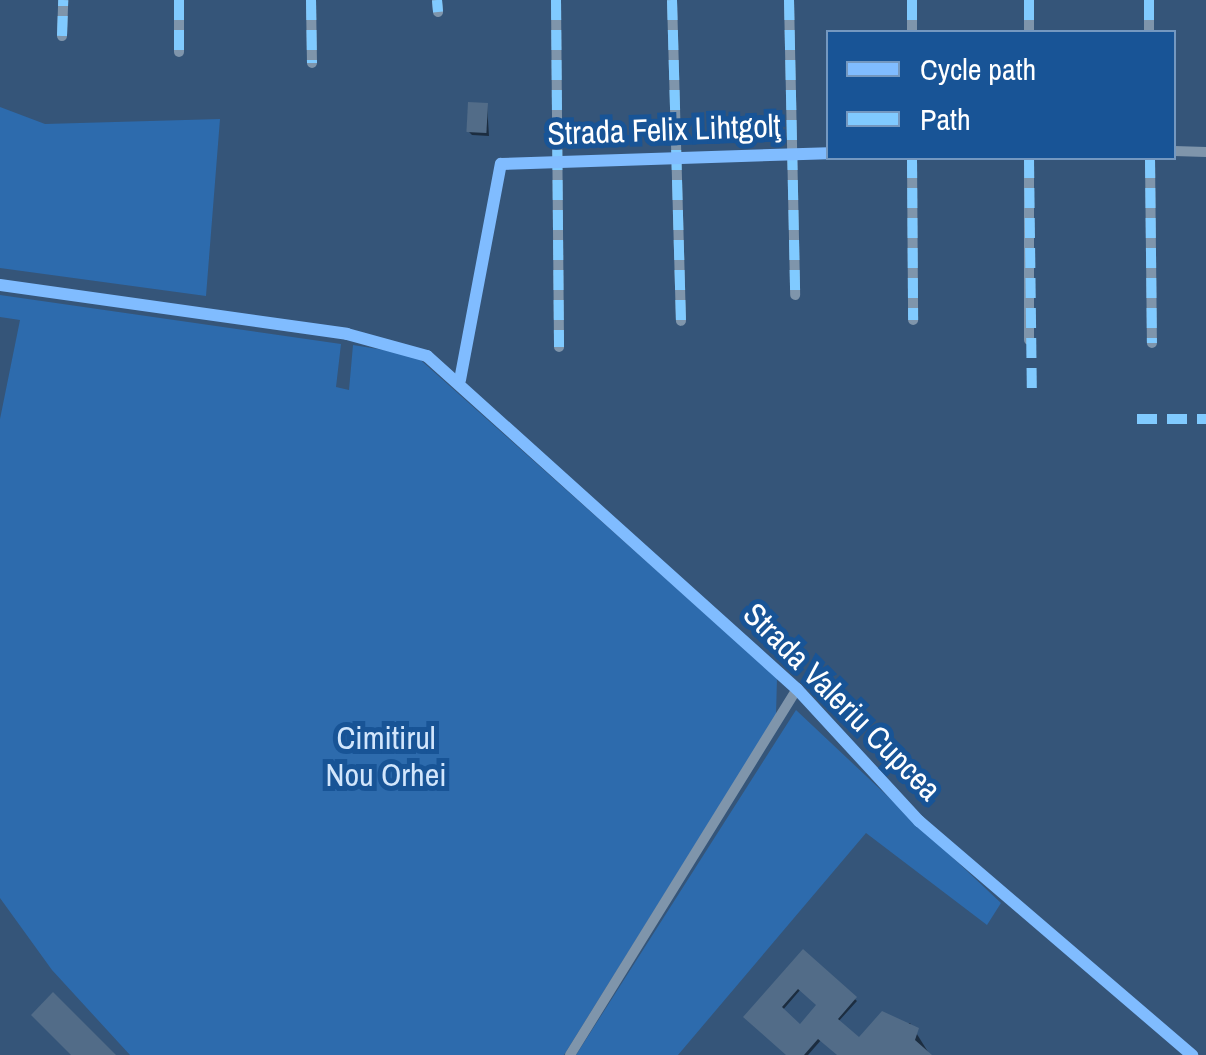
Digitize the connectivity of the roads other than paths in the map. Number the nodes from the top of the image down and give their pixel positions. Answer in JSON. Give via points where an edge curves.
{"nodes":[{"id":1,"x":63,"y":0,"type":"edge"},
{"id":2,"x":180,"y":0,"type":"edge"},
{"id":3,"x":312,"y":0,"type":"edge"},
{"id":4,"x":556,"y":0,"type":"edge"},
{"id":5,"x":672,"y":0,"type":"edge"},
{"id":6,"x":790,"y":0,"type":"edge"},
{"id":7,"x":912,"y":0,"type":"edge"},
{"id":8,"x":1029,"y":0,"type":"edge"},
{"id":9,"x":1148,"y":0,"type":"edge"},
{"id":10,"x":912,"y":30,"type":"edge"},
{"id":11,"x":1029,"y":30,"type":"edge"},
{"id":12,"x":1149,"y":30,"type":"edge"},
{"id":13,"x":62,"y":36,"type":"dead end"},
{"id":14,"x":180,"y":52,"type":"dead end"},
{"id":15,"x":312,"y":64,"type":"dead end"},
{"id":16,"x":1176,"y":151,"type":"edge"},
{"id":17,"x":1206,"y":152,"type":"edge"},
{"id":18,"x":826,"y":153,"type":"edge"},
{"id":19,"x":792,"y":154,"type":"junction"},
{"id":20,"x":674,"y":156,"type":"junction"},
{"id":21,"x":557,"y":159,"type":"junction"},
{"id":22,"x":912,"y":160,"type":"edge"},
{"id":23,"x":1029,"y":160,"type":"edge"},
{"id":24,"x":1150,"y":160,"type":"edge"},
{"id":25,"x":0,"y":285,"type":"edge"},
{"id":26,"x":795,"y":295,"type":"dead end"},
{"id":27,"x":912,"y":320,"type":"dead end"},
{"id":28,"x":681,"y":322,"type":"dead end"},
{"id":29,"x":1030,"y":340,"type":"dead end"},
{"id":30,"x":1152,"y":343,"type":"dead end"},
{"id":31,"x":559,"y":347,"type":"dead end"},
{"id":32,"x":460,"y":380,"type":"junction"},
{"id":33,"x":797,"y":690,"type":"junction"},
{"id":34,"x":570,"y":1055,"type":"edge"},
{"id":35,"x":1192,"y":1055,"type":"edge"}],
"edges":[{"from":1,"to":13,"type":"street"},
{"from":2,"to":14,"type":"street"},
{"from":3,"to":15,"type":"street"},
{"from":4,"to":21,"type":"street","name":"Strada Felix Lihtgolţ"},
{"from":5,"to":20,"type":"street"},
{"from":6,"to":19,"type":"street"},
{"from":7,"to":10,"type":"street"},
{"from":8,"to":11,"type":"street"},
{"from":9,"to":12,"type":"street"},
{"from":16,"to":17,"type":"street"},
{"from":18,"to":19,"type":"street","name":"Strada Felix Lihtgolţ"},
{"from":19,"to":20,"type":"street","name":"Strada Felix Lihtgolţ"},
{"from":19,"to":26,"type":"street"},
{"from":20,"to":21,"type":"street","name":"Strada Felix Lihtgolţ"},
{"from":20,"to":28,"type":"street"},
{"from":21,"to":31,"type":"street","name":"Strada Felix Lihtgolţ"},
{"from":21,"to":32,"type":"street","name":"Strada Felix Lihtgolţ","via":[[501,164]]},
{"from":22,"to":27,"type":"street"},
{"from":23,"to":29,"type":"street"},
{"from":24,"to":30,"type":"street"},
{"from":25,"to":32,"type":"street","name":"Strada Valeriu Cupcea","via":[[389,342]]},
{"from":32,"to":33,"type":"street","name":"Strada Valeriu Cupcea"},
{"from":33,"to":34,"type":"street"},
{"from":33,"to":35,"type":"street","name":"Strada Valeriu Cupcea","via":[[919,821]]}]}
